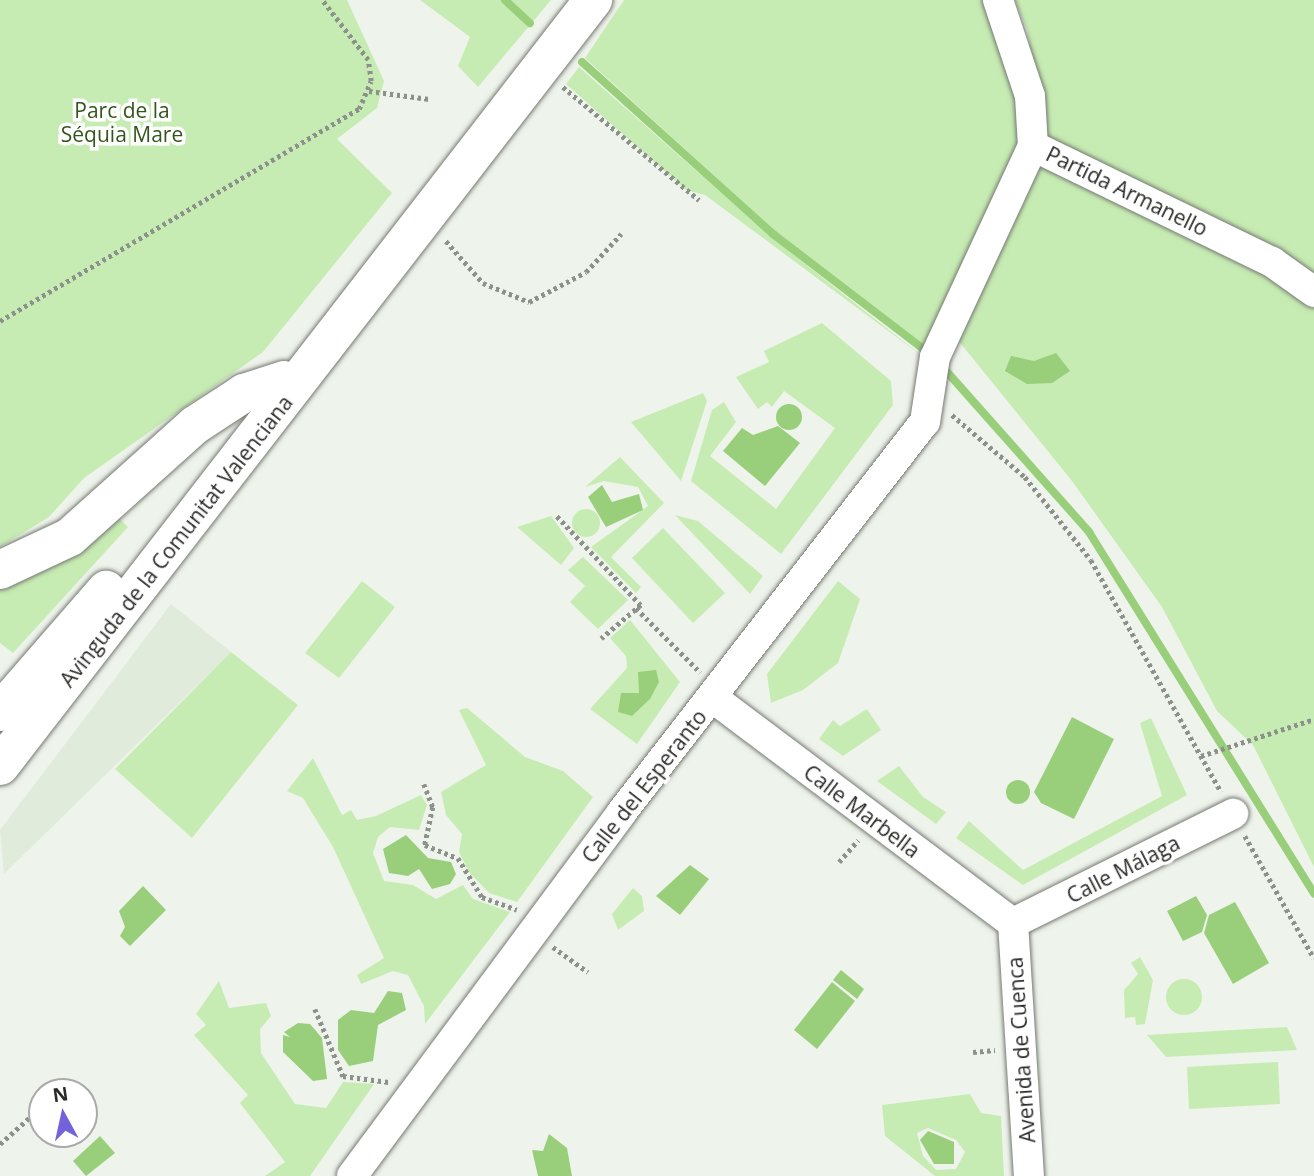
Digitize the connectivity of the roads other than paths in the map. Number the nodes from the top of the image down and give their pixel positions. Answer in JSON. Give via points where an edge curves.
{"nodes":[{"id":1,"x":998,"y":0,"type":"edge"},
{"id":2,"x":586,"y":9,"type":"edge"},
{"id":3,"x":1034,"y":146,"type":"junction"},
{"id":4,"x":1314,"y":292,"type":"edge"},
{"id":5,"x":353,"y":317,"type":"junction"},
{"id":6,"x":284,"y":380,"type":"junction"},
{"id":7,"x":0,"y":570,"type":"edge"},
{"id":8,"x":716,"y":693,"type":"junction"},
{"id":9,"x":0,"y":712,"type":"edge"},
{"id":10,"x":0,"y":766,"type":"edge"},
{"id":11,"x":1233,"y":814,"type":"road end"},
{"id":12,"x":1013,"y":923,"type":"junction"},
{"id":13,"x":352,"y":1176,"type":"edge"},
{"id":14,"x":1029,"y":1176,"type":"edge"}],
"edges":[{"from":1,"to":3,"type":"street","name":"Partida Armanello","via":[[1030,96]]},
{"from":2,"to":5,"type":"main road","name":"Avinguda de la Comunitat Valenciana"},
{"from":3,"to":4,"type":"street","name":"Partida Armanello","via":[[1272,262]]},
{"from":3,"to":8,"type":"street","name":"Calle del Esperanto","via":[[935,357],[925,422]]},
{"from":5,"to":6,"type":"main road","name":"Avinguda de la Comunitat Valenciana"},
{"from":5,"to":10,"type":"main road","name":"Avinguda de la Comunitat Valenciana"},
{"from":6,"to":7,"type":"main road","name":"Avinguda de la Comunitat Valenciana","via":[[244,393],[195,425],[70,537]]},
{"from":6,"to":9,"type":"main road","name":"Avinguda de la Comunitat Valenciana"},
{"from":8,"to":12,"type":"street","name":"Calle Marbella"},
{"from":8,"to":13,"type":"street","name":"Calle del Esperanto"},
{"from":11,"to":12,"type":"street","name":"Calle Málaga"},
{"from":12,"to":14,"type":"street","name":"Avenida de Cuenca"}]}
